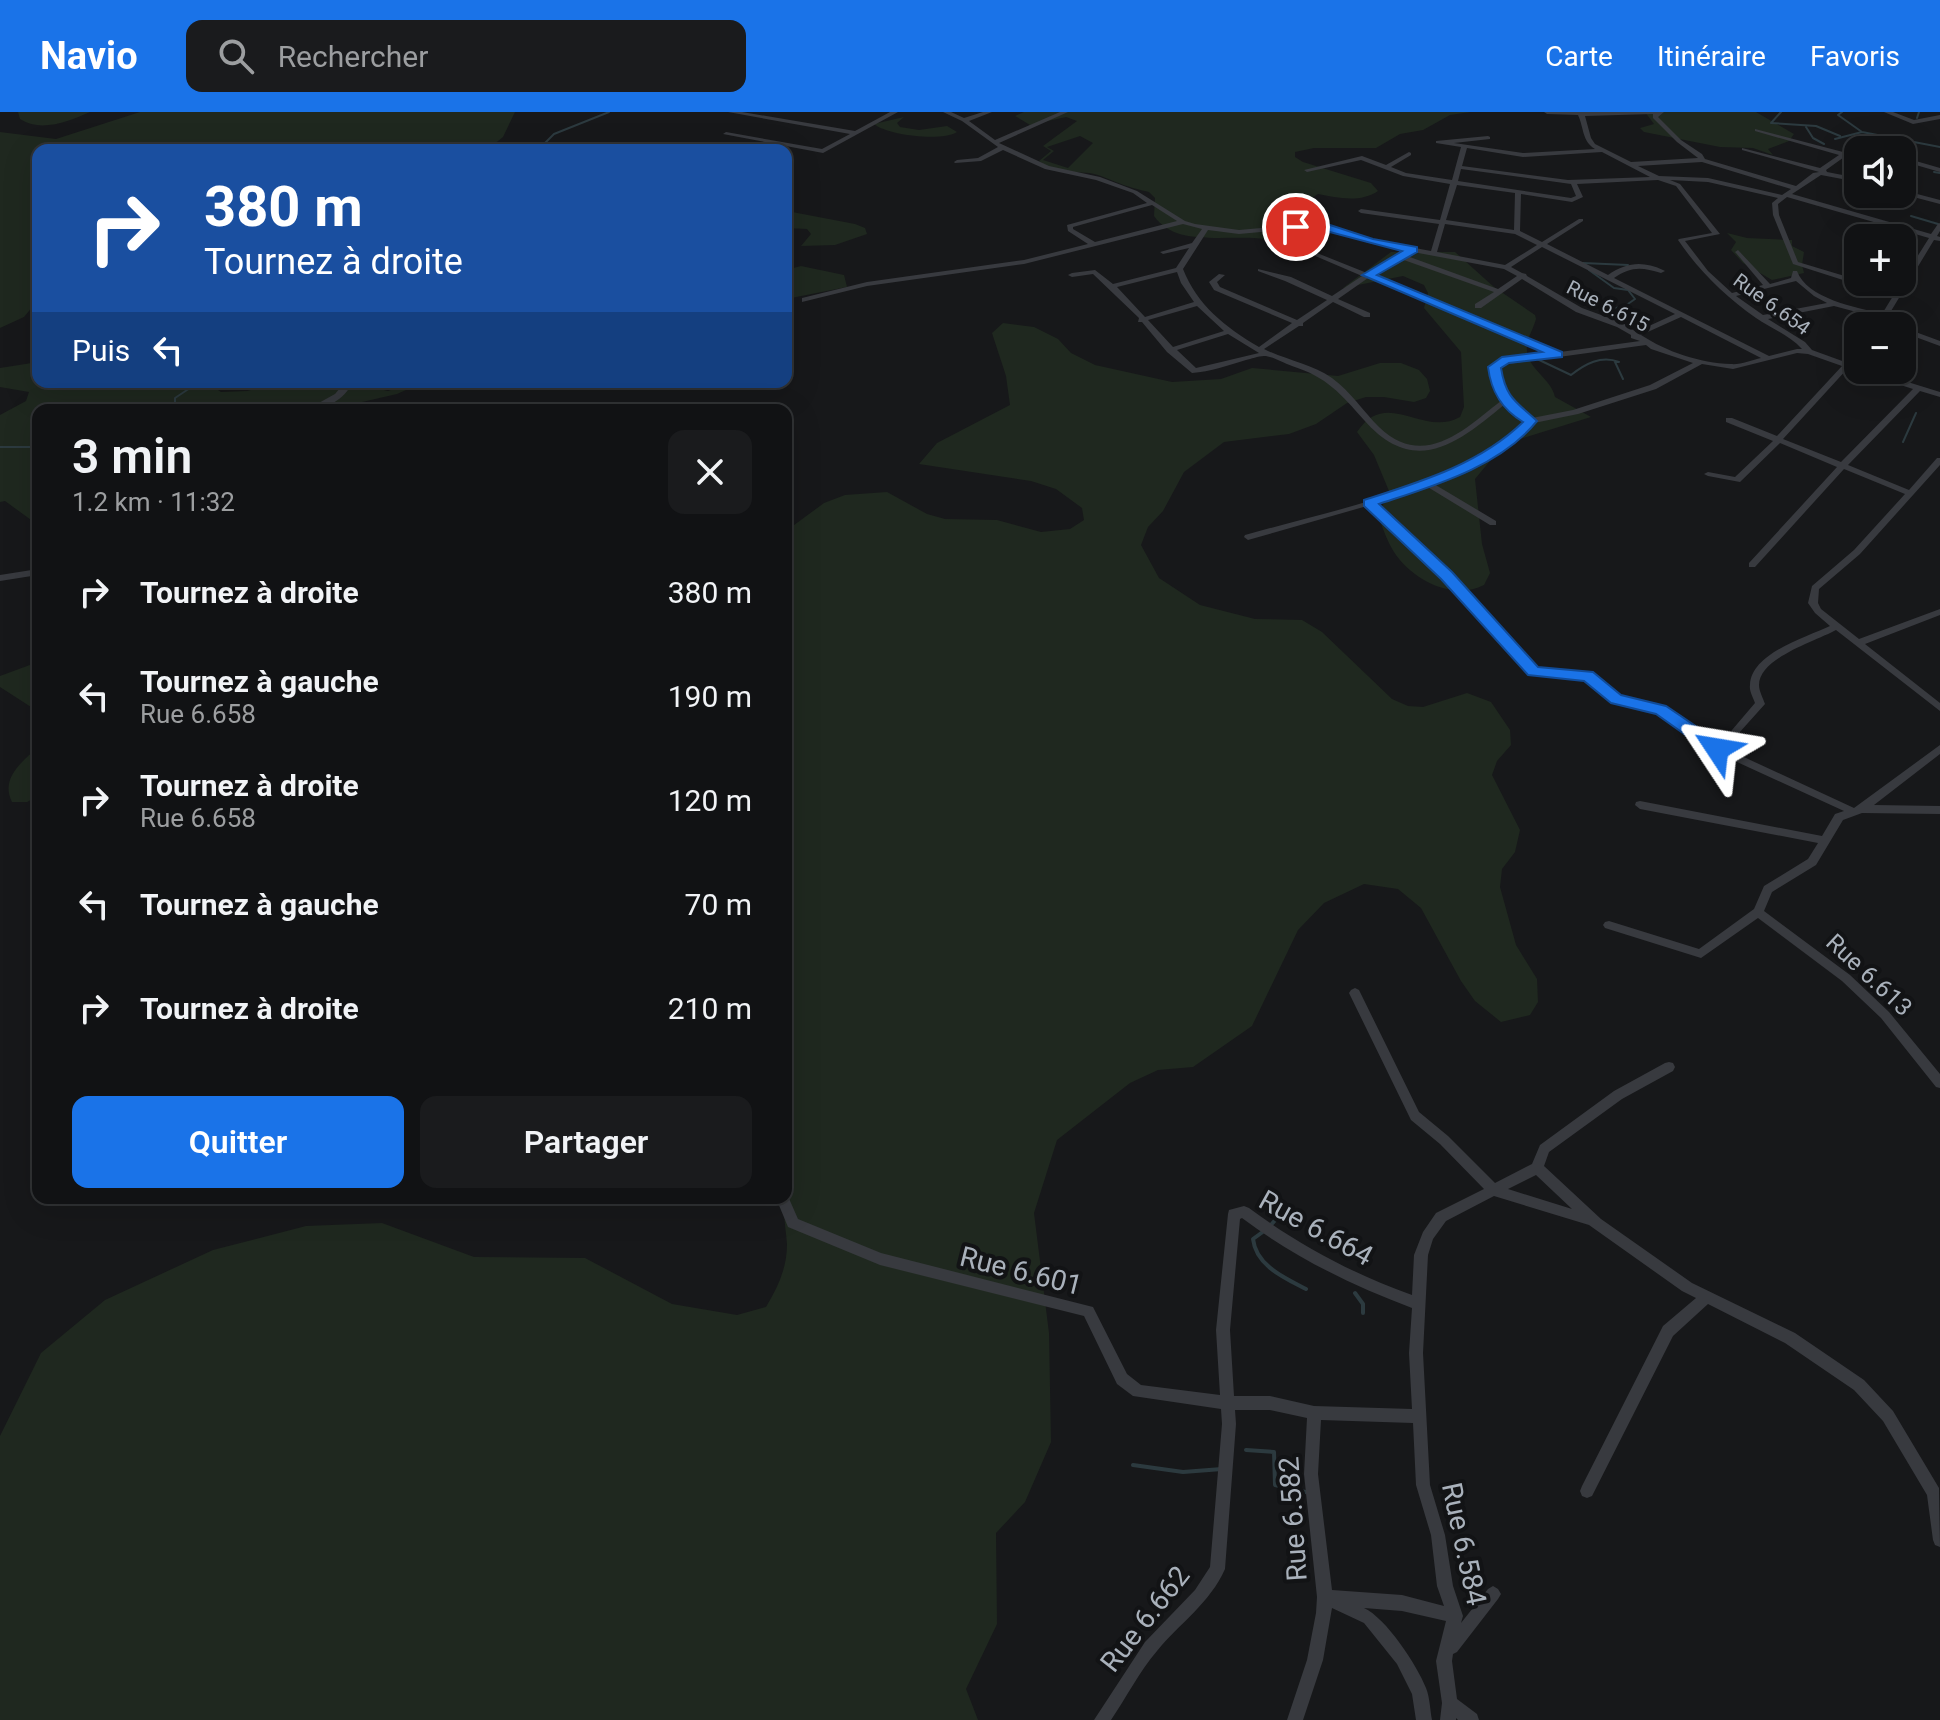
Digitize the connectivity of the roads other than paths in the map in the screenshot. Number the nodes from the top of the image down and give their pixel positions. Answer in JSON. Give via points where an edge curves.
{"nodes":[{"id":1,"x":731,"y":112,"type":"edge"},
{"id":2,"x":895,"y":112,"type":"edge"},
{"id":3,"x":946,"y":112,"type":"edge"},
{"id":4,"x":989,"y":112,"type":"edge"},
{"id":5,"x":1065,"y":112,"type":"edge"},
{"id":6,"x":1547,"y":112,"type":"edge"},
{"id":7,"x":1659,"y":112,"type":"edge"},
{"id":8,"x":1887,"y":112,"type":"edge"},
{"id":9,"x":1580,"y":113,"type":"edge"},
{"id":10,"x":877,"y":114,"type":"edge"},
{"id":11,"x":886,"y":116,"type":"junction"},
{"id":12,"x":1940,"y":117,"type":"edge"},
{"id":13,"x":964,"y":120,"type":"junction"},
{"id":14,"x":1757,"y":130,"type":"dead end"},
{"id":15,"x":854,"y":133,"type":"junction"},
{"id":16,"x":726,"y":134,"type":"dead end"},
{"id":17,"x":1488,"y":138,"type":"dead end"},
{"id":18,"x":994,"y":143,"type":"junction"},
{"id":19,"x":777,"y":144,"type":"edge"},
{"id":20,"x":792,"y":147,"type":"edge"},
{"id":21,"x":1003,"y":147,"type":"junction"},
{"id":22,"x":1464,"y":148,"type":"junction"},
{"id":23,"x":1744,"y":149,"type":"dead end"},
{"id":24,"x":1602,"y":150,"type":"junction"},
{"id":25,"x":1409,"y":154,"type":"dead end"},
{"id":26,"x":1842,"y":154,"type":"joint"},
{"id":27,"x":1702,"y":160,"type":"junction"},
{"id":28,"x":957,"y":162,"type":"dead end"},
{"id":29,"x":1916,"y":163,"type":"edge"},
{"id":30,"x":1628,"y":164,"type":"junction"},
{"id":31,"x":1458,"y":167,"type":"junction"},
{"id":32,"x":1386,"y":168,"type":"junction"},
{"id":33,"x":1307,"y":170,"type":"dead end"},
{"id":34,"x":1940,"y":170,"type":"edge"},
{"id":35,"x":1824,"y":171,"type":"junction"},
{"id":36,"x":1844,"y":176,"type":"edge"},
{"id":37,"x":1657,"y":178,"type":"junction"},
{"id":38,"x":1573,"y":182,"type":"junction"},
{"id":39,"x":1454,"y":184,"type":"junction"},
{"id":40,"x":1795,"y":188,"type":"junction"},
{"id":41,"x":1518,"y":194,"type":"junction"},
{"id":42,"x":1785,"y":196,"type":"junction"},
{"id":43,"x":1916,"y":196,"type":"edge"},
{"id":44,"x":1302,"y":199,"type":"dead end"},
{"id":45,"x":1940,"y":202,"type":"edge"},
{"id":46,"x":1153,"y":203,"type":"junction"},
{"id":47,"x":1361,"y":211,"type":"dead end"},
{"id":48,"x":1581,"y":220,"type":"dead end"},
{"id":49,"x":1443,"y":221,"type":"junction"},
{"id":50,"x":1183,"y":222,"type":"junction"},
{"id":51,"x":1940,"y":225,"type":"edge"},
{"id":52,"x":1296,"y":227,"type":"junction"},
{"id":53,"x":1205,"y":229,"type":"junction"},
{"id":54,"x":1517,"y":232,"type":"junction"},
{"id":55,"x":1937,"y":238,"type":"edge"},
{"id":56,"x":1540,"y":243,"type":"junction"},
{"id":57,"x":1095,"y":245,"type":"junction"},
{"id":58,"x":1193,"y":245,"type":"junction"},
{"id":59,"x":1413,"y":249,"type":"junction"},
{"id":60,"x":1163,"y":252,"type":"dead end"},
{"id":61,"x":1434,"y":252,"type":"junction"},
{"id":62,"x":1738,"y":252,"type":"dead end"},
{"id":63,"x":1315,"y":254,"type":"dead end"},
{"id":64,"x":1401,"y":256,"type":"junction"},
{"id":65,"x":1795,"y":263,"type":"junction"},
{"id":66,"x":1506,"y":267,"type":"junction"},
{"id":67,"x":1179,"y":269,"type":"junction"},
{"id":68,"x":1916,"y":269,"type":"edge"},
{"id":69,"x":1260,"y":270,"type":"dead end"},
{"id":70,"x":1661,"y":271,"type":"dead end"},
{"id":71,"x":1072,"y":275,"type":"dead end"},
{"id":72,"x":1221,"y":275,"type":"dead end"},
{"id":73,"x":1368,"y":275,"type":"junction"},
{"id":74,"x":1524,"y":275,"type":"junction"},
{"id":75,"x":1796,"y":277,"type":"junction"},
{"id":76,"x":1609,"y":278,"type":"junction"},
{"id":77,"x":1844,"y":278,"type":"edge"},
{"id":78,"x":1113,"y":286,"type":"junction"},
{"id":79,"x":1768,"y":286,"type":"junction"},
{"id":80,"x":1497,"y":291,"type":"junction"},
{"id":81,"x":1731,"y":295,"type":"junction"},
{"id":82,"x":1333,"y":299,"type":"junction"},
{"id":83,"x":805,"y":300,"type":"dead end"},
{"id":84,"x":1200,"y":303,"type":"junction"},
{"id":85,"x":1832,"y":304,"type":"junction"},
{"id":86,"x":1478,"y":306,"type":"dead end"},
{"id":87,"x":1856,"y":312,"type":"edge"},
{"id":88,"x":1681,"y":314,"type":"junction"},
{"id":89,"x":1367,"y":315,"type":"dead end"},
{"id":90,"x":1760,"y":318,"type":"junction"},
{"id":91,"x":1141,"y":320,"type":"junction"},
{"id":92,"x":1300,"y":324,"type":"junction"},
{"id":93,"x":1230,"y":331,"type":"junction"},
{"id":94,"x":1916,"y":335,"type":"edge"},
{"id":95,"x":1634,"y":336,"type":"junction"},
{"id":96,"x":1645,"y":343,"type":"junction"},
{"id":97,"x":1940,"y":344,"type":"edge"},
{"id":98,"x":1170,"y":350,"type":"junction"},
{"id":99,"x":1263,"y":351,"type":"junction"},
{"id":100,"x":1809,"y":352,"type":"junction"},
{"id":101,"x":1558,"y":354,"type":"junction"},
{"id":102,"x":1766,"y":357,"type":"junction"},
{"id":103,"x":1700,"y":362,"type":"junction"},
{"id":104,"x":1844,"y":364,"type":"edge"},
{"id":105,"x":1844,"y":379,"type":"edge"},
{"id":106,"x":1903,"y":384,"type":"edge"},
{"id":107,"x":347,"y":388,"type":"edge"},
{"id":108,"x":1918,"y":389,"type":"junction"},
{"id":109,"x":1940,"y":395,"type":"edge"},
{"id":110,"x":1506,"y":400,"type":"junction"},
{"id":111,"x":324,"y":404,"type":"edge"},
{"id":112,"x":1729,"y":420,"type":"dead end"},
{"id":113,"x":1531,"y":421,"type":"junction"},
{"id":114,"x":1777,"y":440,"type":"junction"},
{"id":115,"x":1940,"y":460,"type":"edge"},
{"id":116,"x":1843,"y":466,"type":"junction"},
{"id":117,"x":1708,"y":474,"type":"dead end"},
{"id":118,"x":1428,"y":484,"type":"junction"},
{"id":119,"x":1910,"y":493,"type":"junction"},
{"id":120,"x":1369,"y":503,"type":"junction"},
{"id":121,"x":1493,"y":523,"type":"dead end"},
{"id":122,"x":1248,"y":537,"type":"dead end"},
{"id":123,"x":1752,"y":565,"type":"dead end"},
{"id":124,"x":32,"y":573,"type":"edge"},
{"id":125,"x":0,"y":578,"type":"edge"},
{"id":126,"x":1940,"y":612,"type":"edge"},
{"id":127,"x":1837,"y":626,"type":"junction"},
{"id":128,"x":1858,"y":643,"type":"junction"},
{"id":129,"x":1940,"y":708,"type":"edge"},
{"id":130,"x":1940,"y":749,"type":"edge"},
{"id":131,"x":1727,"y":754,"type":"junction"},
{"id":132,"x":1640,"y":805,"type":"dead end"},
{"id":133,"x":1857,"y":810,"type":"junction"},
{"id":134,"x":1940,"y":810,"type":"edge"},
{"id":135,"x":1826,"y":841,"type":"junction"},
{"id":136,"x":1758,"y":912,"type":"junction"},
{"id":137,"x":1609,"y":925,"type":"dead end"},
{"id":138,"x":1355,"y":993,"type":"dead end"},
{"id":139,"x":1669,"y":1067,"type":"dead end"},
{"id":140,"x":1940,"y":1083,"type":"edge"},
{"id":141,"x":1537,"y":1168,"type":"junction"},
{"id":142,"x":1495,"y":1191,"type":"junction"},
{"id":143,"x":785,"y":1204,"type":"edge"},
{"id":144,"x":1596,"y":1223,"type":"junction"},
{"id":145,"x":1706,"y":1298,"type":"junction"},
{"id":146,"x":1416,"y":1303,"type":"junction"},
{"id":147,"x":1227,"y":1403,"type":"junction"},
{"id":148,"x":1314,"y":1413,"type":"junction"},
{"id":149,"x":1418,"y":1416,"type":"junction"},
{"id":150,"x":1587,"y":1491,"type":"dead end"},
{"id":151,"x":1940,"y":1540,"type":"edge"},
{"id":152,"x":1493,"y":1594,"type":"dead end"},
{"id":153,"x":1325,"y":1597,"type":"junction"},
{"id":154,"x":1455,"y":1616,"type":"junction"},
{"id":155,"x":1444,"y":1661,"type":"junction"},
{"id":156,"x":1450,"y":1703,"type":"junction"},
{"id":157,"x":1102,"y":1720,"type":"edge"},
{"id":158,"x":1295,"y":1720,"type":"edge"},
{"id":159,"x":1424,"y":1720,"type":"edge"},
{"id":160,"x":1448,"y":1720,"type":"edge"},
{"id":161,"x":1471,"y":1720,"type":"edge"}],
"edges":[{"from":1,"to":15,"type":"street"},
{"from":2,"to":11,"type":"street"},
{"from":3,"to":13,"type":"street","name":"Rue 6.615"},
{"from":4,"to":13,"type":"street"},
{"from":5,"to":18,"type":"street"},
{"from":6,"to":9,"type":"street"},
{"from":7,"to":9,"type":"street"},
{"from":7,"to":27,"type":"street","via":[[1655,117]]},
{"from":8,"to":12,"type":"street","via":[[1913,122]]},
{"from":9,"to":24,"type":"street","via":[[1588,140]]},
{"from":10,"to":11,"type":"street"},
{"from":11,"to":15,"type":"street"},
{"from":13,"to":18,"type":"street","name":"Rue 6.615"},
{"from":14,"to":26,"type":"street"},
{"from":15,"to":20,"type":"street","via":[[818,152]]},
{"from":16,"to":19,"type":"street"},
{"from":17,"to":22,"type":"street","via":[[1438,142]]},
{"from":18,"to":21,"type":"street","name":"Rue 6.615"},
{"from":21,"to":28,"type":"street","via":[[979,160]]},
{"from":21,"to":46,"type":"street","name":"Rue 6.615","via":[[1047,168],[1105,180]]},
{"from":22,"to":24,"type":"street","via":[[1527,155]]},
{"from":22,"to":31,"type":"street"},
{"from":23,"to":35,"type":"street"},
{"from":24,"to":30,"type":"street","name":"Rue 6.654"},
{"from":25,"to":32,"type":"street"},
{"from":26,"to":35,"type":"street"},
{"from":27,"to":30,"type":"street"},
{"from":27,"to":40,"type":"street"},
{"from":29,"to":34,"type":"street"},
{"from":30,"to":37,"type":"street","name":"Rue 6.654"},
{"from":31,"to":38,"type":"street"},
{"from":31,"to":39,"type":"street"},
{"from":32,"to":33,"type":"street","via":[[1362,158]]},
{"from":32,"to":39,"type":"street"},
{"from":35,"to":36,"type":"street"},
{"from":35,"to":40,"type":"street"},
{"from":37,"to":38,"type":"street"},
{"from":37,"to":42,"type":"street","via":[[1721,182]]},
{"from":37,"to":81,"type":"street","name":"Rue 6.654","via":[[1681,188],[1717,234],[1681,240]]},
{"from":38,"to":41,"type":"street","via":[[1580,197],[1576,200]]},
{"from":39,"to":41,"type":"street"},
{"from":39,"to":49,"type":"street"},
{"from":40,"to":42,"type":"street"},
{"from":41,"to":54,"type":"street"},
{"from":42,"to":55,"type":"street"},
{"from":42,"to":65,"type":"street","via":[[1775,203],[1776,215]]},
{"from":43,"to":45,"type":"street"},
{"from":44,"to":52,"type":"street"},
{"from":46,"to":50,"type":"street","name":"Rue 6.615"},
{"from":46,"to":57,"type":"street","via":[[1069,226]]},
{"from":47,"to":49,"type":"street"},
{"from":48,"to":56,"type":"street"},
{"from":49,"to":54,"type":"street"},
{"from":49,"to":61,"type":"street"},
{"from":50,"to":53,"type":"street","name":"Rue 6.615"},
{"from":50,"to":57,"type":"street"},
{"from":51,"to":55,"type":"street"},
{"from":52,"to":53,"type":"street","name":"Rue 6.615","via":[[1259,232]]},
{"from":52,"to":59,"type":"street","name":"Rue 6.615","via":[[1327,228]]},
{"from":53,"to":58,"type":"street"},
{"from":54,"to":56,"type":"street"},
{"from":55,"to":68,"type":"street"},
{"from":56,"to":66,"type":"street"},
{"from":56,"to":76,"type":"street"},
{"from":57,"to":83,"type":"street","via":[[1024,262],[867,284]]},
{"from":58,"to":60,"type":"street"},
{"from":58,"to":67,"type":"street"},
{"from":59,"to":61,"type":"street","name":"Rue 6.615"},
{"from":59,"to":64,"type":"street"},
{"from":61,"to":66,"type":"street","name":"Rue 6.615"},
{"from":62,"to":79,"type":"street"},
{"from":63,"to":73,"type":"street"},
{"from":64,"to":73,"type":"street"},
{"from":64,"to":80,"type":"street"},
{"from":65,"to":75,"type":"street"},
{"from":65,"to":77,"type":"street"},
{"from":66,"to":74,"type":"street","name":"Rue 6.615"},
{"from":67,"to":78,"type":"street"},
{"from":67,"to":84,"type":"street"},
{"from":69,"to":82,"type":"street"},
{"from":70,"to":76,"type":"street","via":[[1636,264]]},
{"from":71,"to":78,"type":"street","via":[[1095,272]]},
{"from":72,"to":92,"type":"street","via":[[1213,282],[1217,288]]},
{"from":73,"to":82,"type":"street"},
{"from":73,"to":101,"type":"street"},
{"from":74,"to":80,"type":"street"},
{"from":74,"to":95,"type":"street","name":"Rue 6.615","via":[[1576,309],[1620,325]]},
{"from":75,"to":79,"type":"street"},
{"from":75,"to":85,"type":"street","via":[[1813,295]]},
{"from":76,"to":88,"type":"street"},
{"from":78,"to":91,"type":"street"},
{"from":79,"to":81,"type":"street"},
{"from":80,"to":86,"type":"street"},
{"from":81,"to":90,"type":"street","name":"Rue 6.654"},
{"from":82,"to":89,"type":"street"},
{"from":82,"to":92,"type":"street"},
{"from":84,"to":91,"type":"street"},
{"from":84,"to":93,"type":"street"},
{"from":85,"to":87,"type":"street"},
{"from":85,"to":90,"type":"street"},
{"from":88,"to":95,"type":"street"},
{"from":88,"to":102,"type":"street"},
{"from":90,"to":100,"type":"street","name":"Rue 6.654"},
{"from":91,"to":98,"type":"street"},
{"from":92,"to":99,"type":"street"},
{"from":93,"to":98,"type":"street"},
{"from":93,"to":99,"type":"street"},
{"from":94,"to":97,"type":"street"},
{"from":95,"to":96,"type":"street","name":"Rue 6.615"},
{"from":96,"to":101,"type":"street"},
{"from":96,"to":103,"type":"street","name":"Rue 6.615"},
{"from":98,"to":99,"type":"street","via":[[1198,372]]},
{"from":99,"to":110,"type":"street","via":[[1330,380],[1382,436],[1408,447],[1426,449],[1446,441]]},
{"from":100,"to":102,"type":"street","name":"Rue 6.615"},
{"from":100,"to":104,"type":"street","name":"Rue 6.615"},
{"from":101,"to":110,"type":"street","via":[[1499,363],[1494,380]]},
{"from":102,"to":103,"type":"street","name":"Rue 6.615","via":[[1733,367]]},
{"from":103,"to":113,"type":"street","via":[[1653,387]]},
{"from":105,"to":114,"type":"street"},
{"from":106,"to":108,"type":"street","name":"Rue 6.615"},
{"from":107,"to":111,"type":"street"},
{"from":108,"to":109,"type":"street","name":"Rue 6.615"},
{"from":108,"to":116,"type":"street"},
{"from":110,"to":113,"type":"street"},
{"from":112,"to":114,"type":"street"},
{"from":113,"to":118,"type":"street","via":[[1490,453]]},
{"from":114,"to":116,"type":"street"},
{"from":114,"to":117,"type":"street","via":[[1737,480]]},
{"from":115,"to":119,"type":"street"},
{"from":116,"to":119,"type":"street"},
{"from":116,"to":123,"type":"street"},
{"from":118,"to":120,"type":"street"},
{"from":118,"to":121,"type":"street"},
{"from":119,"to":127,"type":"street","via":[[1857,552],[1815,588],[1813,603]]},
{"from":120,"to":122,"type":"street"},
{"from":120,"to":131,"type":"street","via":[[1447,575],[1534,671],[1588,676],[1616,700],[1661,710]]},
{"from":124,"to":125,"type":"street"},
{"from":126,"to":128,"type":"street"},
{"from":127,"to":128,"type":"street"},
{"from":127,"to":131,"type":"street","via":[[1783,649],[1756,676],[1760,704],[1735,732]]},
{"from":128,"to":129,"type":"street"},
{"from":130,"to":133,"type":"street"},
{"from":131,"to":133,"type":"street"},
{"from":132,"to":135,"type":"street"},
{"from":133,"to":134,"type":"street"},
{"from":133,"to":135,"type":"street","via":[[1839,817]]},
{"from":135,"to":136,"type":"street","via":[[1812,862],[1768,889]]},
{"from":136,"to":137,"type":"street","via":[[1701,954]]},
{"from":136,"to":140,"type":"street","name":"Rue 6.613","via":[[1846,978],[1885,1015]]},
{"from":138,"to":142,"type":"street","via":[[1415,1116]]},
{"from":139,"to":141,"type":"street","via":[[1618,1095],[1544,1149]]},
{"from":141,"to":142,"type":"street","name":"Rue 6.584"},
{"from":141,"to":144,"type":"street"},
{"from":142,"to":144,"type":"street"},
{"from":142,"to":146,"type":"street","name":"Rue 6.584","via":[[1441,1217],[1421,1255]]},
{"from":143,"to":147,"type":"street","name":"Rue 6.601","via":[[793,1223],[880,1259],[1077,1306],[1088,1311],[1122,1379],[1138,1391]]},
{"from":144,"to":145,"type":"street"},
{"from":145,"to":150,"type":"street","via":[[1668,1331]]},
{"from":145,"to":151,"type":"street","via":[[1790,1338],[1881,1407],[1934,1493]]},
{"from":146,"to":147,"type":"street","name":"Rue 6.664","via":[[1334,1270],[1244,1212],[1234,1214],[1223,1330]]},
{"from":146,"to":149,"type":"street","name":"Rue 6.584"},
{"from":147,"to":148,"type":"street","name":"Rue 6.601","via":[[1270,1403]]},
{"from":147,"to":157,"type":"street","name":"Rue 6.662","via":[[1217,1569],[1200,1595],[1150,1647]]},
{"from":148,"to":149,"type":"street","name":"Rue 6.601"},
{"from":148,"to":153,"type":"street","name":"Rue 6.582","via":[[1311,1474]]},
{"from":149,"to":154,"type":"street","name":"Rue 6.584","via":[[1423,1485]]},
{"from":152,"to":155,"type":"street"},
{"from":153,"to":154,"type":"street","via":[[1402,1603]]},
{"from":153,"to":158,"type":"street","via":[[1319,1653]]},
{"from":153,"to":159,"type":"street","name":"Rue 6.582","via":[[1369,1618],[1402,1659],[1420,1692]]},
{"from":154,"to":155,"type":"street","name":"Rue 6.584"},
{"from":155,"to":156,"type":"street","name":"Rue 6.584"},
{"from":156,"to":160,"type":"street","name":"Rue 6.584"},
{"from":156,"to":161,"type":"street"}]}
